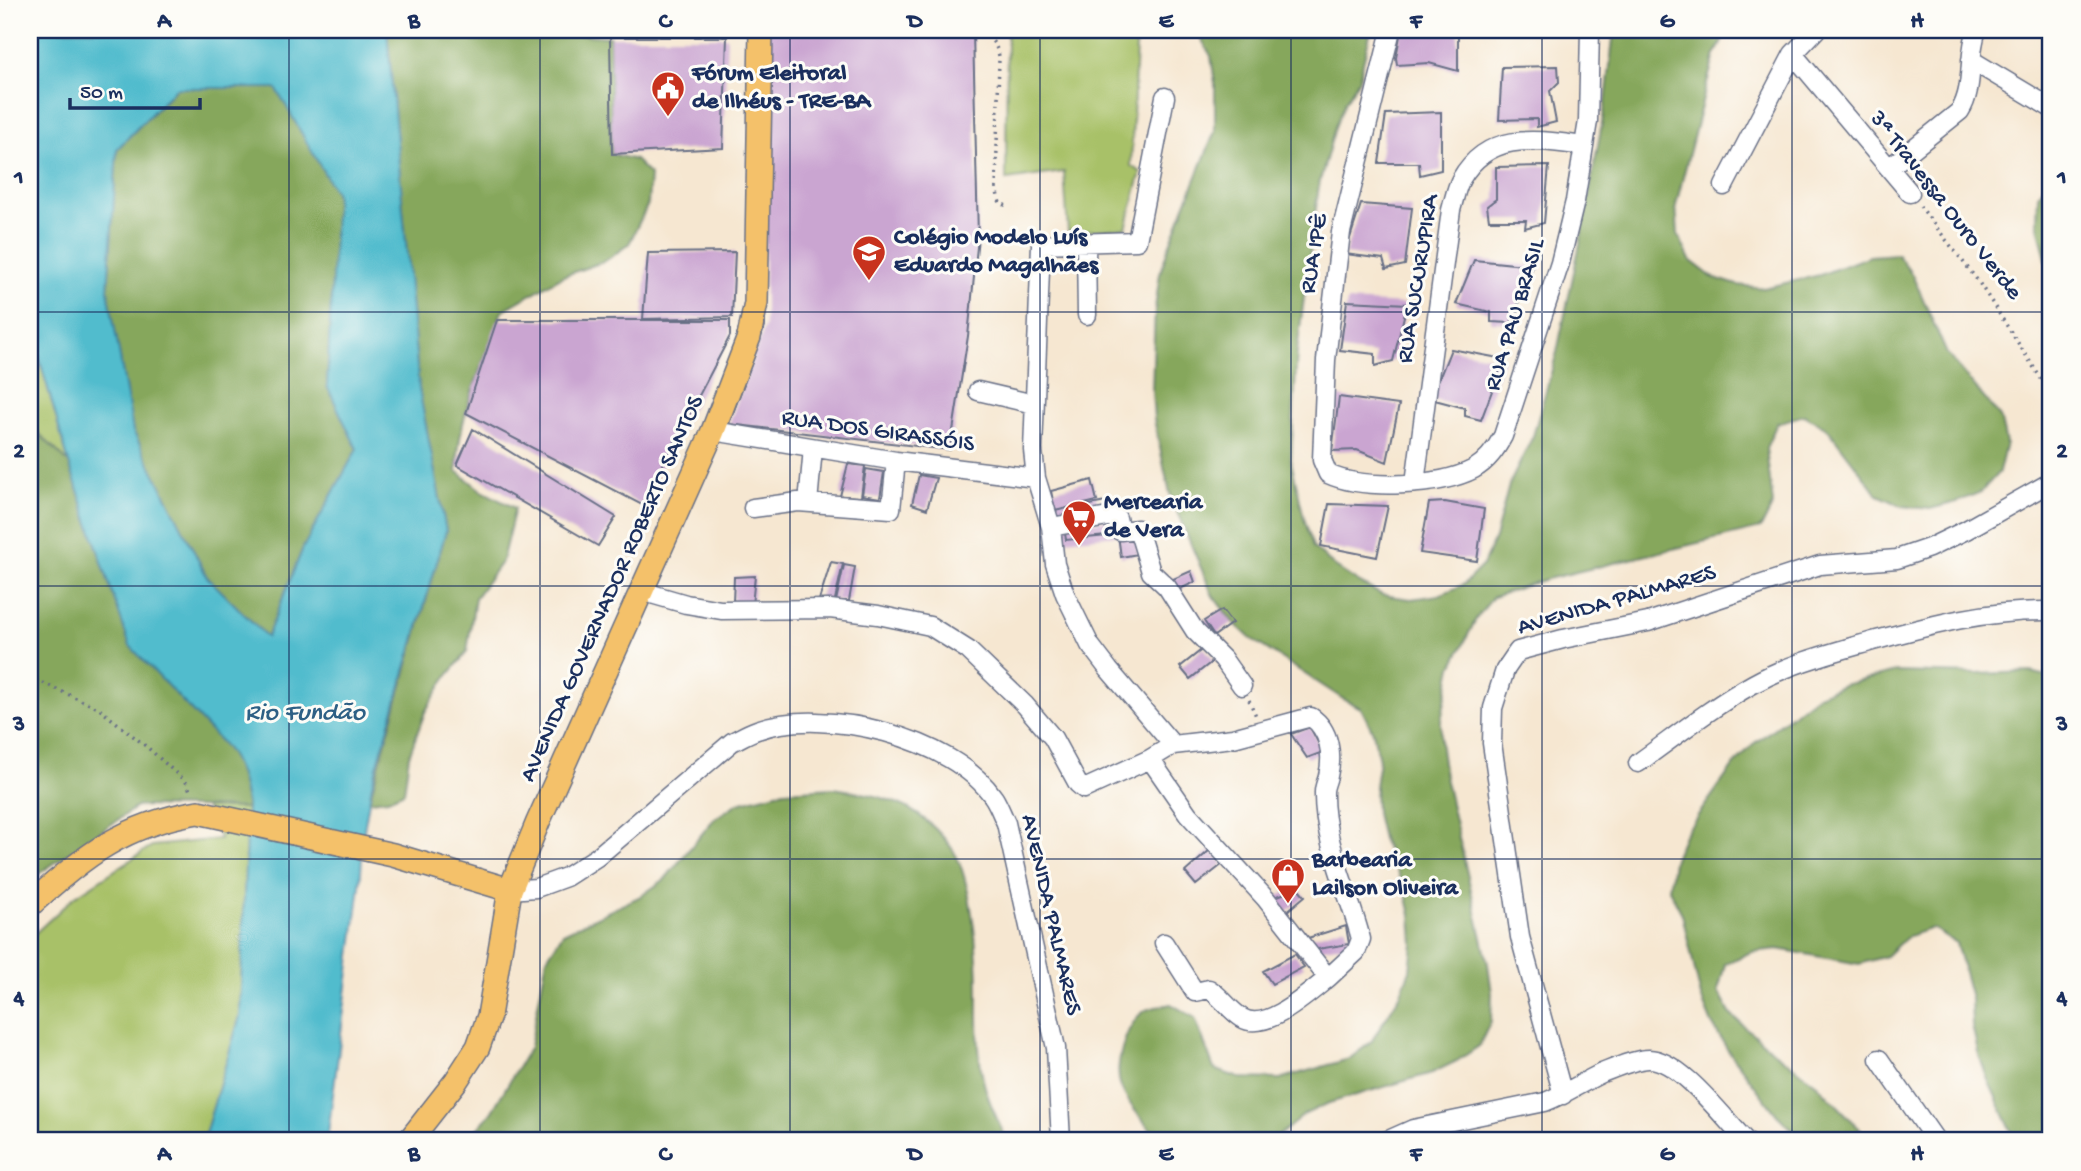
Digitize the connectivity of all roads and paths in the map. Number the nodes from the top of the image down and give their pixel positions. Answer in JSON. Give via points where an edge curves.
{"nodes":[{"id":1,"x":761,"y":30,"type":"edge"},
{"id":2,"x":975,"y":30,"type":"edge"},
{"id":3,"x":1391,"y":30,"type":"edge"},
{"id":4,"x":1590,"y":30,"type":"edge"},
{"id":5,"x":1816,"y":30,"type":"edge"},
{"id":6,"x":1976,"y":30,"type":"edge"},
{"id":7,"x":1793,"y":54,"type":"junction"},
{"id":8,"x":1970,"y":60,"type":"junction"},
{"id":9,"x":1165,"y":97,"type":"dead end"},
{"id":10,"x":2051,"y":108,"type":"edge"},
{"id":11,"x":1584,"y":146,"type":"junction"},
{"id":12,"x":1889,"y":168,"type":"junction"},
{"id":13,"x":1724,"y":186,"type":"dead end"},
{"id":14,"x":1910,"y":193,"type":"joint"},
{"id":15,"x":1007,"y":206,"type":"dead end"},
{"id":16,"x":1086,"y":244,"type":"junction"},
{"id":17,"x":1087,"y":315,"type":"dead end"},
{"id":18,"x":978,"y":391,"type":"dead end"},
{"id":19,"x":2051,"y":394,"type":"edge"},
{"id":20,"x":1034,"y":404,"type":"junction"},
{"id":21,"x":713,"y":431,"type":"junction"},
{"id":22,"x":813,"y":448,"type":"junction"},
{"id":23,"x":897,"y":461,"type":"junction"},
{"id":24,"x":1035,"y":478,"type":"junction"},
{"id":25,"x":1342,"y":480,"type":"joint"},
{"id":26,"x":2051,"y":482,"type":"edge"},
{"id":27,"x":1415,"y":483,"type":"junction"},
{"id":28,"x":808,"y":503,"type":"junction"},
{"id":29,"x":753,"y":508,"type":"dead end"},
{"id":30,"x":1051,"y":527,"type":"junction"},
{"id":31,"x":642,"y":591,"type":"junction"},
{"id":32,"x":2051,"y":611,"type":"edge"},
{"id":33,"x":30,"y":677,"type":"edge"},
{"id":34,"x":1242,"y":686,"type":"joint"},
{"id":35,"x":1261,"y":730,"type":"junction"},
{"id":36,"x":1174,"y":745,"type":"junction"},
{"id":37,"x":1150,"y":759,"type":"junction"},
{"id":38,"x":1638,"y":763,"type":"dead end"},
{"id":39,"x":198,"y":812,"type":"junction"},
{"id":40,"x":510,"y":890,"type":"junction"},
{"id":41,"x":30,"y":905,"type":"edge"},
{"id":42,"x":1164,"y":943,"type":"dead end"},
{"id":43,"x":1328,"y":978,"type":"junction"},
{"id":44,"x":1879,"y":1059,"type":"dead end"},
{"id":45,"x":1563,"y":1095,"type":"junction"},
{"id":46,"x":409,"y":1141,"type":"edge"},
{"id":47,"x":1061,"y":1141,"type":"edge"},
{"id":48,"x":1386,"y":1141,"type":"edge"},
{"id":49,"x":1746,"y":1141,"type":"edge"},
{"id":50,"x":1936,"y":1141,"type":"edge"}],
"edges":[{"from":1,"to":21,"type":"main road","name":"AVENIDA GOVERNADOR ROBERTO SANTOS","via":[[756,303],[749,337]]},
{"from":2,"to":15,"type":"path","via":[[996,45],[999,56],[996,190],[1000,203]]},
{"from":3,"to":25,"type":"street","name":"RUA IPÊ","via":[[1341,232],[1327,346],[1322,460],[1328,474]]},
{"from":4,"to":11,"type":"street","name":"RUA PAU BRASIL"},
{"from":5,"to":7,"type":"street"},
{"from":6,"to":8,"type":"street"},
{"from":7,"to":12,"type":"street","name":"3ª Travessa Ouro Verde"},
{"from":7,"to":13,"type":"street"},
{"from":8,"to":10,"type":"street"},
{"from":8,"to":12,"type":"street","via":[[1966,101],[1960,111]]},
{"from":9,"to":16,"type":"street","via":[[1137,241]]},
{"from":11,"to":27,"type":"street","name":"RUA PAU BRASIL","via":[[1560,263],[1503,436],[1492,454],[1475,468]]},
{"from":11,"to":27,"type":"street","name":"RUA SUCURUPIRA","via":[[1532,139],[1492,148],[1460,180],[1451,210]]},
{"from":12,"to":14,"type":"street","name":"3ª Travessa Ouro Verde"},
{"from":14,"to":19,"type":"path","name":"3ª Travessa Ouro Verde","via":[[1978,282]]},
{"from":16,"to":17,"type":"street"},
{"from":16,"to":20,"type":"street","via":[[1041,244]]},
{"from":18,"to":20,"type":"street"},
{"from":20,"to":24,"type":"street"},
{"from":21,"to":22,"type":"street","name":"RUA DOS GIRASSÓIS"},
{"from":21,"to":31,"type":"main road","name":"AVENIDA GOVERNADOR ROBERTO SANTOS"},
{"from":22,"to":23,"type":"street","name":"RUA DOS GIRASSÓIS"},
{"from":22,"to":28,"type":"street"},
{"from":23,"to":24,"type":"street","name":"RUA DOS GIRASSÓIS"},
{"from":23,"to":28,"type":"street","via":[[891,509]]},
{"from":24,"to":30,"type":"street"},
{"from":25,"to":27,"type":"street","name":"RUA PAU BRASIL"},
{"from":26,"to":45,"type":"street","name":"AVENIDA PALMARES","via":[[1966,530],[1896,559],[1820,565],[1648,622],[1518,651],[1505,670],[1493,708],[1492,743],[1520,937]]},
{"from":28,"to":29,"type":"street"},
{"from":30,"to":34,"type":"street","via":[[1114,516],[1120,531],[1138,529],[1151,572]]},
{"from":30,"to":36,"type":"street","via":[[1055,564],[1090,645]]},
{"from":31,"to":37,"type":"street","via":[[722,610],[830,609],[930,626],[968,650],[1025,705],[1084,789]]},
{"from":31,"to":40,"type":"main road","name":"AVENIDA GOVERNADOR ROBERTO SANTOS"},
{"from":32,"to":38,"type":"street","via":[[1968,616],[1794,664],[1718,705]]},
{"from":33,"to":39,"type":"path","via":[[98,708],[147,747],[187,783]]},
{"from":34,"to":35,"type":"path"},
{"from":35,"to":36,"type":"street"},
{"from":35,"to":43,"type":"street","via":[[1311,717],[1321,726],[1328,744],[1327,816],[1338,870],[1361,939],[1356,953]]},
{"from":36,"to":37,"type":"street"},
{"from":37,"to":43,"type":"street","via":[[1188,814],[1266,899]]},
{"from":39,"to":40,"type":"main road","via":[[393,855]]},
{"from":39,"to":41,"type":"main road","via":[[123,833]]},
{"from":40,"to":46,"type":"main road","name":"AVENIDA GOVERNADOR ROBERTO SANTOS","via":[[489,1016],[478,1047]]},
{"from":40,"to":47,"type":"street","name":"AVENIDA PALMARES","via":[[536,888],[566,877],[597,857],[732,742],[757,730],[792,723],[853,724],[925,746],[976,778],[995,799],[1006,823],[1056,1048]]},
{"from":42,"to":43,"type":"street","via":[[1195,992],[1209,989],[1245,1020],[1269,1020]]},
{"from":44,"to":50,"type":"street"},
{"from":45,"to":48,"type":"street","via":[[1413,1129]]},
{"from":45,"to":49,"type":"street","via":[[1601,1074],[1649,1059],[1691,1081]]}]}
